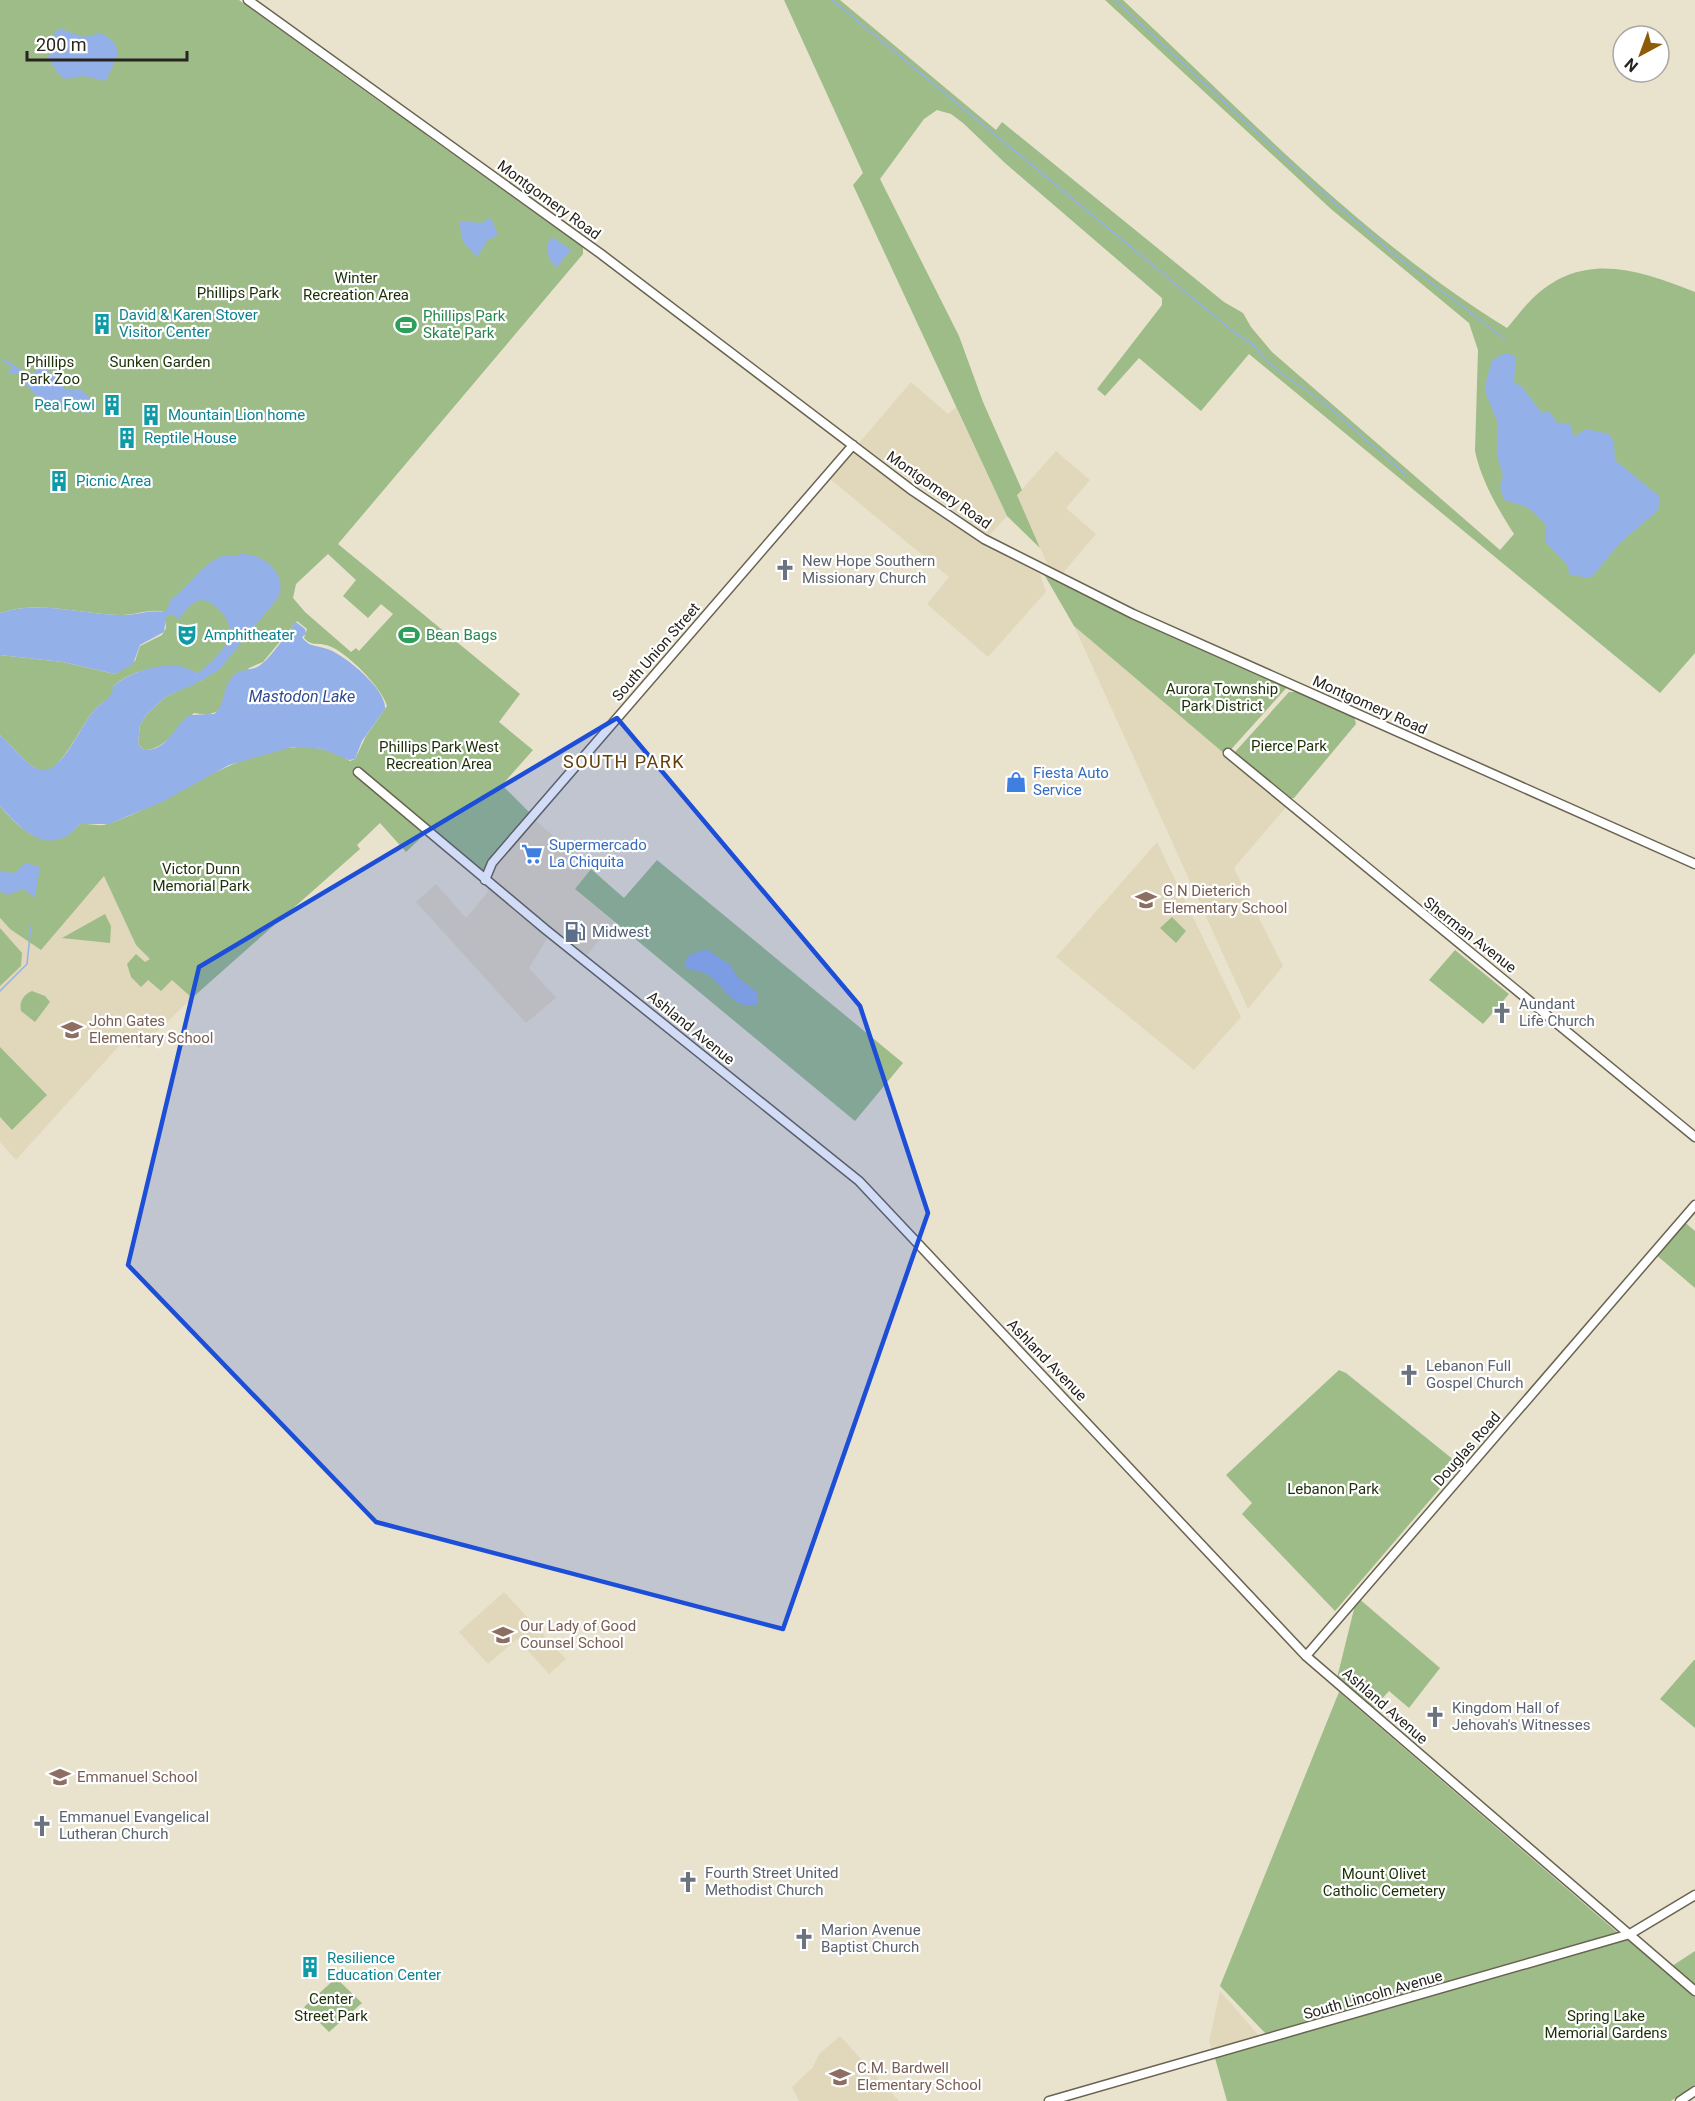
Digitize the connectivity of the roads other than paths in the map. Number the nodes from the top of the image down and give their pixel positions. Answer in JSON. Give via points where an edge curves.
{"nodes":[{"id":1,"x":248,"y":0,"type":"edge"},
{"id":2,"x":853,"y":445,"type":"junction"},
{"id":3,"x":1228,"y":753,"type":"dead end"},
{"id":4,"x":358,"y":772,"type":"dead end"},
{"id":5,"x":1695,"y":864,"type":"edge"},
{"id":6,"x":485,"y":880,"type":"junction"},
{"id":7,"x":1695,"y":1137,"type":"edge"},
{"id":8,"x":1695,"y":1205,"type":"edge"},
{"id":9,"x":1306,"y":1656,"type":"junction"},
{"id":10,"x":1695,"y":1895,"type":"edge"},
{"id":11,"x":1630,"y":1934,"type":"junction"},
{"id":12,"x":1695,"y":1991,"type":"edge"},
{"id":13,"x":1695,"y":2091,"type":"edge"},
{"id":14,"x":1049,"y":2101,"type":"edge"},
{"id":15,"x":1680,"y":2101,"type":"edge"}],
"edges":[{"from":1,"to":2,"type":"street","name":"Montgomery Road","via":[[601,254]]},
{"from":2,"to":5,"type":"street","name":"Montgomery Road","via":[[973,533],[1035,566],[1231,658]]},
{"from":2,"to":6,"type":"street","name":"South Union Street","via":[[574,765],[492,863]]},
{"from":3,"to":7,"type":"street","name":"Sherman Avenue"},
{"from":4,"to":6,"type":"street","name":"Ashland Avenue"},
{"from":6,"to":9,"type":"street","name":"Ashland Avenue","via":[[859,1181]]},
{"from":8,"to":9,"type":"street","name":"Douglas Road"},
{"from":9,"to":11,"type":"street","name":"Ashland Avenue"},
{"from":10,"to":11,"type":"street","name":"South Lincoln Avenue"},
{"from":11,"to":12,"type":"street","name":"Ashland Avenue"},
{"from":11,"to":14,"type":"street","name":"South Lincoln Avenue"},
{"from":13,"to":15,"type":"street"}]}
